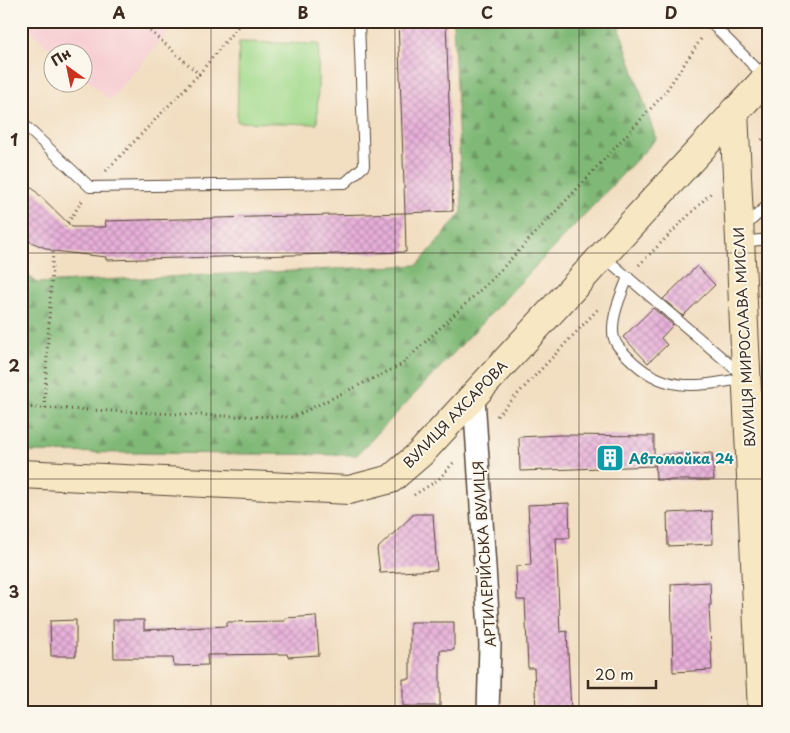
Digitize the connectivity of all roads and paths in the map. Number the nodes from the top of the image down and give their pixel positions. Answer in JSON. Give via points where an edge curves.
{"nodes":[{"id":1,"x":139,"y":21,"type":"edge"},
{"id":2,"x":242,"y":21,"type":"edge"},
{"id":3,"x":359,"y":21,"type":"edge"},
{"id":4,"x":710,"y":22,"type":"edge"},
{"id":5,"x":199,"y":74,"type":"junction"},
{"id":6,"x":767,"y":76,"type":"edge"},
{"id":7,"x":734,"y":112,"type":"junction"},
{"id":8,"x":21,"y":122,"type":"edge"},
{"id":9,"x":769,"y":133,"type":"edge"},
{"id":10,"x":762,"y":140,"type":"dead end"},
{"id":11,"x":90,"y":188,"type":"junction"},
{"id":12,"x":713,"y":191,"type":"dead end"},
{"id":13,"x":769,"y":204,"type":"edge"},
{"id":14,"x":65,"y":227,"type":"dead end"},
{"id":15,"x":740,"y":237,"type":"junction"},
{"id":16,"x":769,"y":239,"type":"edge"},
{"id":17,"x":53,"y":251,"type":"dead end"},
{"id":18,"x":603,"y":256,"type":"junction"},
{"id":19,"x":628,"y":277,"type":"junction"},
{"id":20,"x":602,"y":305,"type":"dead end"},
{"id":21,"x":746,"y":378,"type":"junction"},
{"id":22,"x":474,"y":397,"type":"junction"},
{"id":23,"x":21,"y":407,"type":"edge"},
{"id":24,"x":44,"y":408,"type":"junction"},
{"id":25,"x":758,"y":421,"type":"edge"},
{"id":26,"x":476,"y":438,"type":"junction"},
{"id":27,"x":21,"y":474,"type":"edge"},
{"id":28,"x":408,"y":498,"type":"dead end"},
{"id":29,"x":488,"y":712,"type":"edge"},
{"id":30,"x":762,"y":712,"type":"edge"}],
"edges":[{"from":1,"to":5,"type":"path"},
{"from":2,"to":5,"type":"path"},
{"from":3,"to":11,"type":"lane","via":[[364,166],[344,183]]},
{"from":4,"to":6,"type":"lane"},
{"from":4,"to":24,"type":"path","via":[[664,94],[493,278],[401,365],[293,417]]},
{"from":5,"to":11,"type":"path"},
{"from":6,"to":7,"type":"street","name":"ВУЛИЦЯ АХСАРОВА"},
{"from":7,"to":15,"type":"street","name":"ВУЛИЦЯ МИРОСЛАВА МИСЛИ"},
{"from":7,"to":18,"type":"street","name":"ВУЛИЦЯ АХСАРОВА"},
{"from":8,"to":11,"type":"lane"},
{"from":9,"to":10,"type":"path"},
{"from":11,"to":14,"type":"path"},
{"from":12,"to":19,"type":"path"},
{"from":13,"to":15,"type":"lane"},
{"from":15,"to":16,"type":"lane"},
{"from":15,"to":21,"type":"street","name":"ВУЛИЦЯ МИРОСЛАВА МИСЛИ"},
{"from":17,"to":24,"type":"path"},
{"from":18,"to":19,"type":"lane"},
{"from":18,"to":22,"type":"street","name":"ВУЛИЦЯ АХСАРОВА"},
{"from":19,"to":21,"type":"lane"},
{"from":19,"to":21,"type":"lane","via":[[613,332],[617,346],[640,369],[663,381],[696,387]]},
{"from":20,"to":26,"type":"path"},
{"from":21,"to":25,"type":"street","name":"ВУЛИЦЯ МИРОСЛАВА МИСЛИ"},
{"from":22,"to":26,"type":"street","name":"АРТИЛЕРІЙСЬКА ВУЛИЦЯ"},
{"from":22,"to":27,"type":"street","name":"ВУЛИЦЯ АХСАРОВА","via":[[420,454],[391,479],[349,490]]},
{"from":23,"to":24,"type":"path"},
{"from":25,"to":30,"type":"street","name":"ВУЛИЦЯ МИРОСЛАВА МИСЛИ"},
{"from":26,"to":28,"type":"path","via":[[438,480]]},
{"from":26,"to":29,"type":"street","name":"АРТИЛЕРІЙСЬКА ВУЛИЦЯ","via":[[490,645]]}]}
